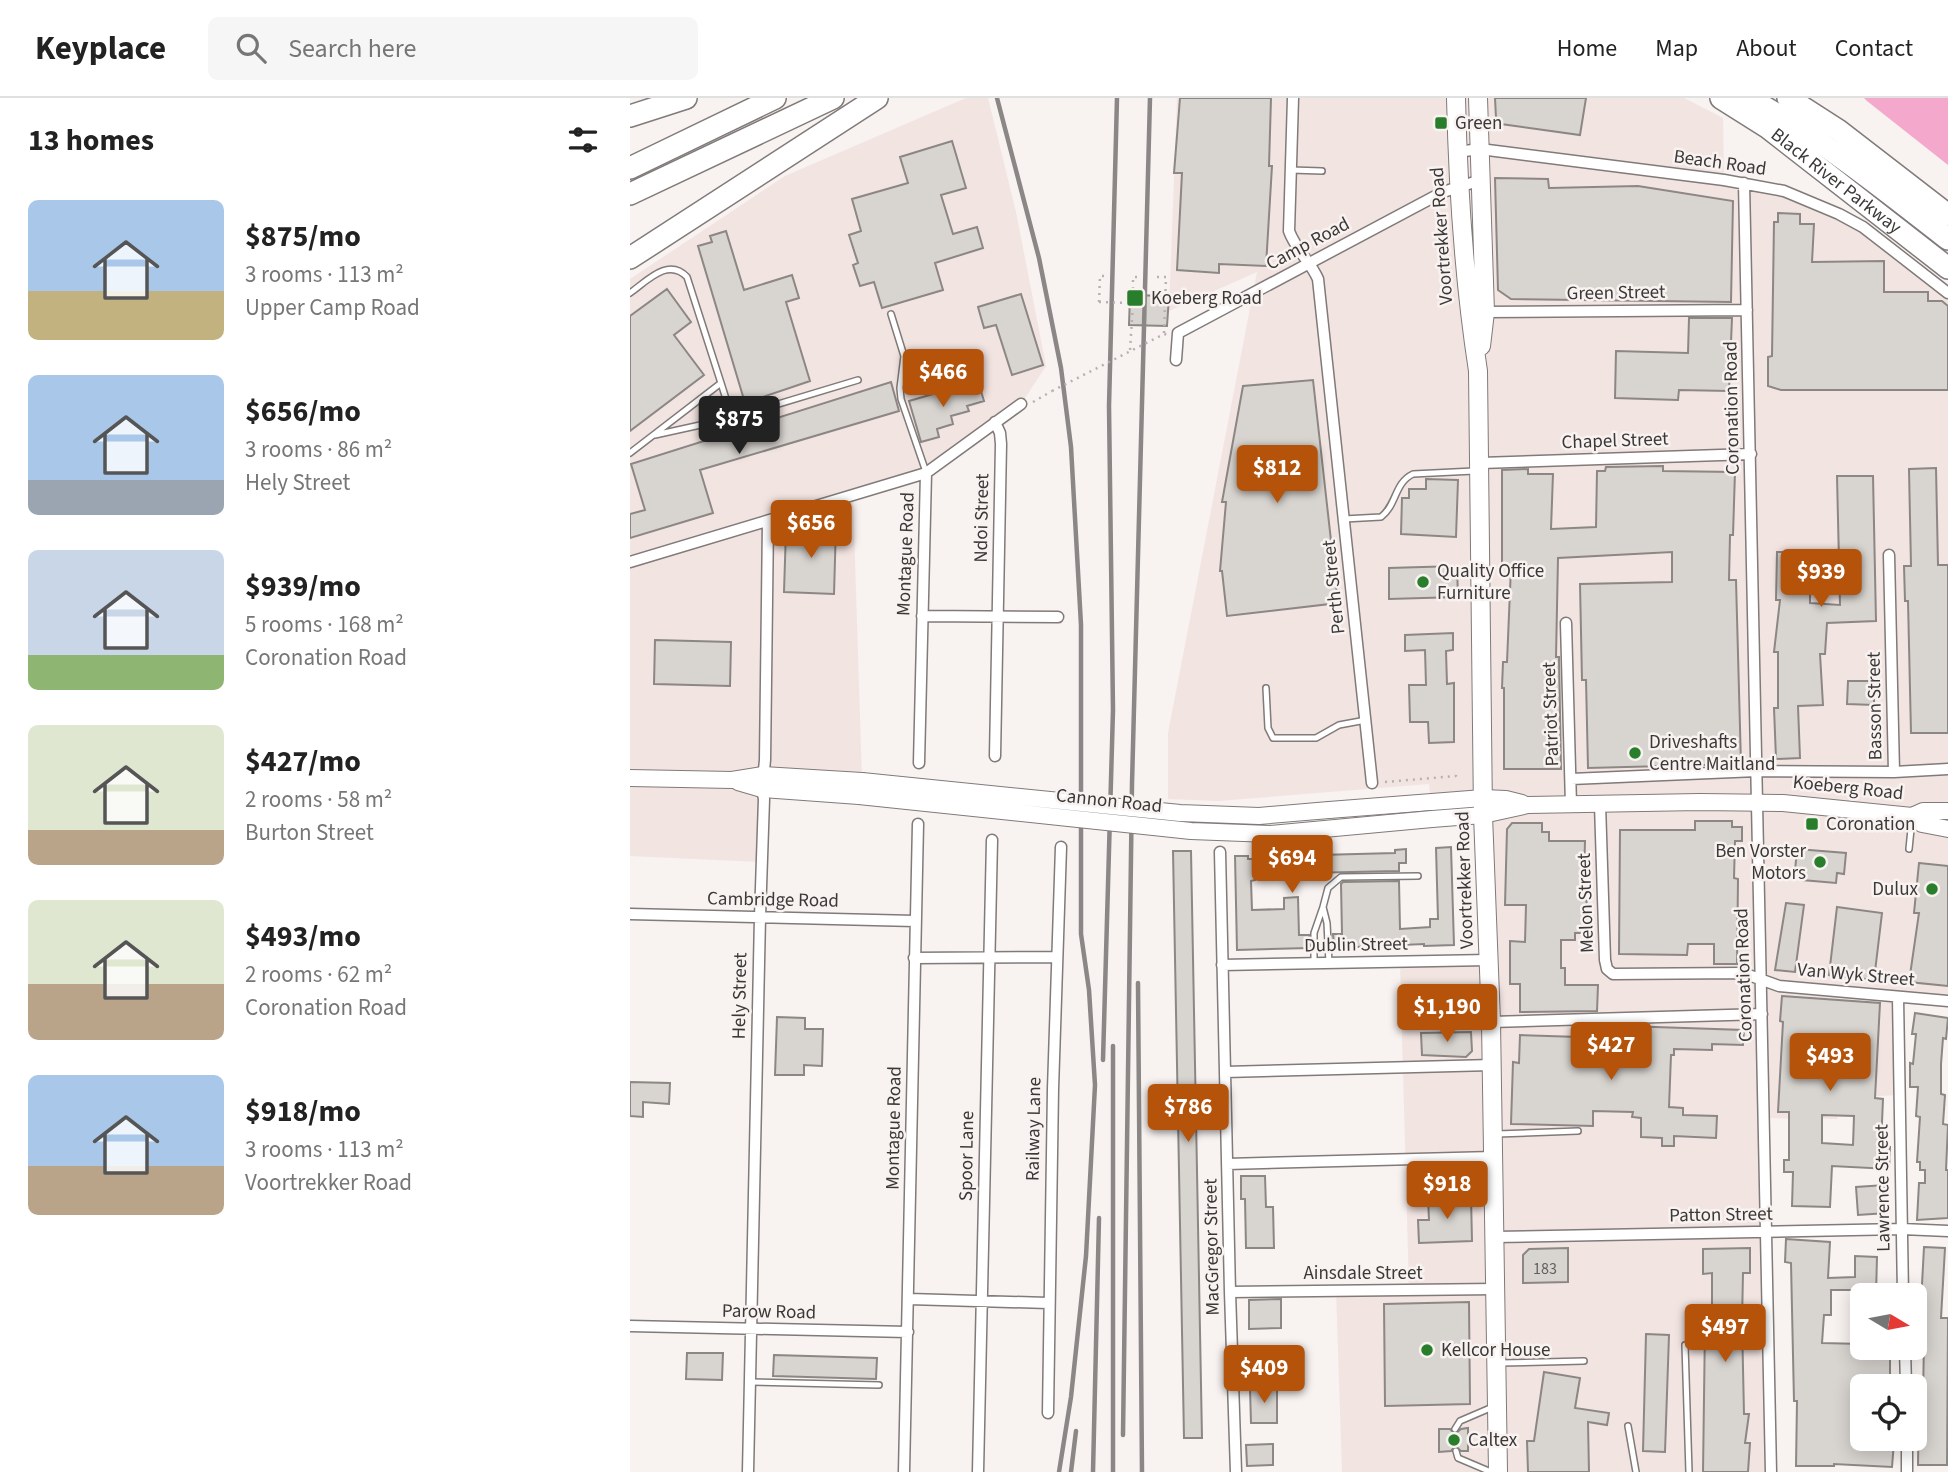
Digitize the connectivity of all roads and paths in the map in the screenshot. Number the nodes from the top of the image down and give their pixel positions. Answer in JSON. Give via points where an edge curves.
{"nodes":[{"id":1,"x":686,"y":98,"type":"edge"},
{"id":2,"x":775,"y":98,"type":"edge"},
{"id":3,"x":834,"y":98,"type":"edge"},
{"id":4,"x":877,"y":98,"type":"edge"},
{"id":5,"x":1293,"y":98,"type":"edge"},
{"id":6,"x":1456,"y":98,"type":"edge"},
{"id":7,"x":1478,"y":98,"type":"edge"},
{"id":8,"x":1721,"y":98,"type":"edge"},
{"id":9,"x":1749,"y":98,"type":"edge"},
{"id":10,"x":1788,"y":98,"type":"edge"},
{"id":11,"x":630,"y":116,"type":"edge"},
{"id":12,"x":1480,"y":149,"type":"junction"},
{"id":13,"x":1457,"y":152,"type":"junction"},
{"id":14,"x":630,"y":168,"type":"edge"},
{"id":15,"x":1291,"y":170,"type":"junction"},
{"id":16,"x":1322,"y":171,"type":"dead end"},
{"id":17,"x":1481,"y":180,"type":"junction"},
{"id":18,"x":1744,"y":183,"type":"junction"},
{"id":19,"x":1458,"y":186,"type":"junction"},
{"id":20,"x":630,"y":194,"type":"edge"},
{"id":21,"x":1948,"y":215,"type":"edge"},
{"id":22,"x":1948,"y":239,"type":"edge"},
{"id":23,"x":630,"y":258,"type":"edge"},
{"id":24,"x":1311,"y":263,"type":"junction"},
{"id":25,"x":1948,"y":268,"type":"edge"},
{"id":26,"x":1109,"y":276,"type":"dead end"},
{"id":27,"x":1142,"y":277,"type":"dead end"},
{"id":28,"x":1157,"y":277,"type":"dead end"},
{"id":29,"x":630,"y":293,"type":"edge"},
{"id":30,"x":1948,"y":293,"type":"edge"},
{"id":31,"x":1133,"y":303,"type":"junction"},
{"id":32,"x":1747,"y":310,"type":"junction"},
{"id":33,"x":1485,"y":312,"type":"junction"},
{"id":34,"x":891,"y":314,"type":"dead end"},
{"id":35,"x":1130,"y":351,"type":"junction"},
{"id":36,"x":1176,"y":359,"type":"dead end"},
{"id":37,"x":1478,"y":371,"type":"junction"},
{"id":38,"x":858,"y":380,"type":"dead end"},
{"id":39,"x":721,"y":383,"type":"junction"},
{"id":40,"x":1027,"y":403,"type":"joint"},
{"id":41,"x":732,"y":418,"type":"junction"},
{"id":42,"x":995,"y":422,"type":"junction"},
{"id":43,"x":653,"y":435,"type":"junction"},
{"id":44,"x":630,"y":453,"type":"edge"},
{"id":45,"x":1751,"y":454,"type":"junction"},
{"id":46,"x":1481,"y":467,"type":"junction"},
{"id":47,"x":926,"y":473,"type":"junction"},
{"id":48,"x":1344,"y":519,"type":"junction"},
{"id":49,"x":768,"y":521,"type":"junction"},
{"id":50,"x":1889,"y":555,"type":"dead end"},
{"id":51,"x":630,"y":562,"type":"edge"},
{"id":52,"x":922,"y":616,"type":"junction"},
{"id":53,"x":997,"y":617,"type":"junction"},
{"id":54,"x":1058,"y":618,"type":"dead end"},
{"id":55,"x":1566,"y":623,"type":"dead end"},
{"id":56,"x":1266,"y":688,"type":"dead end"},
{"id":57,"x":1366,"y":720,"type":"junction"},
{"id":58,"x":995,"y":756,"type":"dead end"},
{"id":59,"x":919,"y":763,"type":"dead end"},
{"id":60,"x":1948,"y":769,"type":"edge"},
{"id":61,"x":1757,"y":771,"type":"junction"},
{"id":62,"x":1894,"y":772,"type":"junction"},
{"id":63,"x":630,"y":778,"type":"edge"},
{"id":64,"x":1459,"y":779,"type":"dead end"},
{"id":65,"x":1571,"y":779,"type":"junction"},
{"id":66,"x":763,"y":782,"type":"junction"},
{"id":67,"x":1377,"y":783,"type":"joint"},
{"id":68,"x":861,"y":788,"type":"junction"},
{"id":69,"x":1757,"y":802,"type":"junction"},
{"id":70,"x":1600,"y":804,"type":"junction"},
{"id":71,"x":1571,"y":805,"type":"junction"},
{"id":72,"x":1483,"y":806,"type":"junction"},
{"id":73,"x":1948,"y":811,"type":"edge"},
{"id":74,"x":1912,"y":816,"type":"junction"},
{"id":75,"x":918,"y":824,"type":"dead end"},
{"id":76,"x":1948,"y":830,"type":"edge"},
{"id":77,"x":992,"y":840,"type":"dead end"},
{"id":78,"x":1061,"y":847,"type":"dead end"},
{"id":79,"x":1909,"y":849,"type":"dead end"},
{"id":80,"x":1220,"y":852,"type":"dead end"},
{"id":81,"x":1418,"y":876,"type":"dead end"},
{"id":82,"x":1323,"y":906,"type":"junction"},
{"id":83,"x":630,"y":914,"type":"edge"},
{"id":84,"x":760,"y":917,"type":"junction"},
{"id":85,"x":915,"y":921,"type":"junction"},
{"id":86,"x":1057,"y":957,"type":"junction"},
{"id":87,"x":914,"y":958,"type":"junction"},
{"id":88,"x":988,"y":959,"type":"junction"},
{"id":89,"x":1489,"y":960,"type":"junction"},
{"id":90,"x":1329,"y":963,"type":"junction"},
{"id":91,"x":1314,"y":964,"type":"junction"},
{"id":92,"x":1222,"y":965,"type":"junction"},
{"id":93,"x":1761,"y":979,"type":"junction"},
{"id":94,"x":1898,"y":997,"type":"junction"},
{"id":95,"x":1948,"y":1001,"type":"edge"},
{"id":96,"x":1762,"y":1014,"type":"junction"},
{"id":97,"x":1491,"y":1021,"type":"junction"},
{"id":98,"x":1492,"y":1065,"type":"junction"},
{"id":99,"x":1224,"y":1072,"type":"junction"},
{"id":100,"x":1578,"y":1131,"type":"dead end"},
{"id":101,"x":1493,"y":1134,"type":"junction"},
{"id":102,"x":1493,"y":1157,"type":"junction"},
{"id":103,"x":1227,"y":1164,"type":"junction"},
{"id":104,"x":1902,"y":1229,"type":"junction"},
{"id":105,"x":1767,"y":1231,"type":"junction"},
{"id":106,"x":1948,"y":1231,"type":"edge"},
{"id":107,"x":1495,"y":1237,"type":"junction"},
{"id":108,"x":1903,"y":1283,"type":"edge"},
{"id":109,"x":1496,"y":1289,"type":"junction"},
{"id":110,"x":1230,"y":1292,"type":"junction"},
{"id":111,"x":909,"y":1299,"type":"junction"},
{"id":112,"x":981,"y":1301,"type":"junction"},
{"id":113,"x":1048,"y":1303,"type":"junction"},
{"id":114,"x":630,"y":1326,"type":"edge"},
{"id":115,"x":751,"y":1328,"type":"junction"},
{"id":116,"x":908,"y":1332,"type":"junction"},
{"id":117,"x":1685,"y":1345,"type":"dead end"},
{"id":118,"x":1584,"y":1361,"type":"dead end"},
{"id":119,"x":1497,"y":1363,"type":"junction"},
{"id":120,"x":750,"y":1381,"type":"junction"},
{"id":121,"x":879,"y":1385,"type":"dead end"},
{"id":122,"x":1498,"y":1404,"type":"junction"},
{"id":123,"x":1048,"y":1413,"type":"dead end"},
{"id":124,"x":1628,"y":1426,"type":"dead end"},
{"id":125,"x":1455,"y":1429,"type":"dead end"},
{"id":126,"x":1456,"y":1451,"type":"dead end"},
{"id":127,"x":1907,"y":1451,"type":"edge"},
{"id":128,"x":748,"y":1472,"type":"edge"},
{"id":129,"x":904,"y":1472,"type":"edge"},
{"id":130,"x":978,"y":1472,"type":"edge"},
{"id":131,"x":1236,"y":1472,"type":"edge"},
{"id":132,"x":1491,"y":1472,"type":"edge"},
{"id":133,"x":1499,"y":1472,"type":"edge"},
{"id":134,"x":1636,"y":1472,"type":"edge"},
{"id":135,"x":1689,"y":1472,"type":"edge"},
{"id":136,"x":1771,"y":1472,"type":"edge"},
{"id":137,"x":1908,"y":1472,"type":"edge"}],
"edges":[{"from":1,"to":11,"type":"highway"},
{"from":2,"to":14,"type":"highway"},
{"from":3,"to":20,"type":"highway"},
{"from":4,"to":23,"type":"highway"},
{"from":5,"to":15,"type":"street"},
{"from":6,"to":13,"type":"main road","name":"Voortrekker Road"},
{"from":7,"to":12,"type":"main road","name":"Voortrekker Road"},
{"from":8,"to":25,"type":"highway","name":"Black River Parkway","via":[[1767,127]]},
{"from":9,"to":22,"type":"highway","via":[[1791,121]]},
{"from":10,"to":21,"type":"highway","name":"Black River Parkway","via":[[1838,130]]},
{"from":12,"to":13,"type":"street","name":"Beach Road"},
{"from":12,"to":17,"type":"main road","name":"Voortrekker Road"},
{"from":12,"to":18,"type":"street","name":"Beach Road"},
{"from":13,"to":19,"type":"main road","name":"Voortrekker Road"},
{"from":15,"to":16,"type":"lane"},
{"from":15,"to":24,"type":"street","via":[[1289,231],[1295,247]]},
{"from":17,"to":19,"type":"street","name":"Camp Road"},
{"from":17,"to":33,"type":"main road","name":"Voortrekker Road"},
{"from":18,"to":30,"type":"street","name":"Beach Road","via":[[1784,191],[1839,214],[1863,227]]},
{"from":18,"to":32,"type":"street","name":"Coronation Road"},
{"from":19,"to":24,"type":"street","name":"Camp Road"},
{"from":19,"to":37,"type":"main road","name":"Voortrekker Road"},
{"from":24,"to":36,"type":"street","name":"Camp Road","via":[[1178,333]]},
{"from":24,"to":48,"type":"street","name":"Perth Street","via":[[1318,279]]},
{"from":26,"to":31,"type":"path","bridge":true,"via":[[1100,276],[1099,302]]},
{"from":27,"to":31,"type":"path","via":[[1133,277]]},
{"from":28,"to":35,"type":"path","bridge":true,"via":[[1166,277],[1166,335]]},
{"from":29,"to":39,"type":"lane","via":[[661,270],[681,271],[687,277]]},
{"from":31,"to":35,"type":"path"},
{"from":32,"to":33,"type":"street","name":"Green Street"},
{"from":32,"to":45,"type":"street","name":"Coronation Road"},
{"from":33,"to":37,"type":"main road","name":"Voortrekker Road"},
{"from":34,"to":47,"type":"lane","via":[[904,356],[901,399]]},
{"from":35,"to":40,"type":"path","bridge":true},
{"from":37,"to":46,"type":"main road","name":"Voortrekker Road"},
{"from":38,"to":41,"type":"lane"},
{"from":39,"to":41,"type":"lane"},
{"from":39,"to":43,"type":"lane"},
{"from":40,"to":42,"type":"street"},
{"from":41,"to":43,"type":"lane"},
{"from":42,"to":47,"type":"street"},
{"from":42,"to":53,"type":"street","name":"Ndoi Street","via":[[1001,444]]},
{"from":43,"to":44,"type":"lane"},
{"from":45,"to":46,"type":"street","name":"Chapel Street"},
{"from":45,"to":61,"type":"street","name":"Coronation Road"},
{"from":46,"to":48,"type":"lane","via":[[1413,474],[1398,486],[1381,517]]},
{"from":46,"to":72,"type":"main road","name":"Voortrekker Road"},
{"from":47,"to":49,"type":"street"},
{"from":47,"to":52,"type":"street","name":"Montague Road"},
{"from":48,"to":57,"type":"street","name":"Perth Street"},
{"from":49,"to":51,"type":"street"},
{"from":49,"to":66,"type":"street","name":"Hely Street"},
{"from":50,"to":62,"type":"street","name":"Basson Street"},
{"from":52,"to":53,"type":"street"},
{"from":52,"to":59,"type":"street","name":"Montague Road"},
{"from":53,"to":54,"type":"street"},
{"from":53,"to":58,"type":"street","name":"Ndoi Street"},
{"from":55,"to":65,"type":"street","name":"Patriot Street"},
{"from":56,"to":57,"type":"lane","via":[[1268,728],[1273,738],[1316,738],[1339,725]]},
{"from":57,"to":67,"type":"street","name":"Perth Street"},
{"from":60,"to":62,"type":"street"},
{"from":61,"to":62,"type":"street"},
{"from":61,"to":65,"type":"street"},
{"from":61,"to":69,"type":"street","name":"Coronation Road"},
{"from":63,"to":66,"type":"main road","name":"Cannon Road"},
{"from":64,"to":67,"type":"path"},
{"from":65,"to":71,"type":"street","name":"Patriot Street"},
{"from":66,"to":68,"type":"main road","name":"Cannon Road"},
{"from":66,"to":84,"type":"street","name":"Hely Street"},
{"from":68,"to":72,"type":"main road","name":"Cannon Road","bridge":true,"via":[[1221,815],[1431,802]]},
{"from":68,"to":72,"type":"main road","name":"Cannon Road","bridge":true,"via":[[1243,834],[1432,819]]},
{"from":69,"to":70,"type":"main road","name":"Koeberg Road"},
{"from":69,"to":74,"type":"main road","name":"Koeberg Road"},
{"from":69,"to":93,"type":"street","name":"Coronation Road"},
{"from":70,"to":71,"type":"main road","name":"Koeberg Road"},
{"from":70,"to":93,"type":"street","name":"Melon Street","via":[[1607,969],[1622,975],[1743,973]]},
{"from":71,"to":72,"type":"main road","name":"Koeberg Road"},
{"from":72,"to":89,"type":"main road","name":"Voortrekker Road"},
{"from":73,"to":74,"type":"main road","name":"Koeberg Road"},
{"from":74,"to":76,"type":"main road","name":"Koeberg Road","via":[[1922,824]]},
{"from":74,"to":79,"type":"lane"},
{"from":75,"to":85,"type":"street","name":"Montague Road"},
{"from":77,"to":88,"type":"street","name":"Spoor Lane"},
{"from":78,"to":86,"type":"street","name":"Railway Lane"},
{"from":80,"to":92,"type":"street","name":"MacGregor Street"},
{"from":81,"to":82,"type":"lane","via":[[1341,877],[1328,888]]},
{"from":82,"to":90,"type":"lane"},
{"from":82,"to":91,"type":"lane","via":[[1314,933]]},
{"from":83,"to":84,"type":"street","name":"Cambridge Road"},
{"from":84,"to":85,"type":"street","name":"Cambridge Road"},
{"from":84,"to":115,"type":"street","name":"Hely Street"},
{"from":85,"to":87,"type":"street","name":"Montague Road"},
{"from":86,"to":88,"type":"street"},
{"from":86,"to":113,"type":"street","name":"Railway Lane"},
{"from":87,"to":88,"type":"street"},
{"from":87,"to":111,"type":"street","name":"Montague Road"},
{"from":88,"to":112,"type":"street","name":"Spoor Lane"},
{"from":89,"to":90,"type":"street","name":"Dublin Street"},
{"from":89,"to":97,"type":"main road","name":"Voortrekker Road"},
{"from":90,"to":91,"type":"street","name":"Dublin Street"},
{"from":91,"to":92,"type":"street","name":"Dublin Street"},
{"from":92,"to":99,"type":"street","name":"MacGregor Street"},
{"from":93,"to":94,"type":"street","name":"Van Wyk Street","via":[[1779,986]]},
{"from":93,"to":96,"type":"street","name":"Coronation Road"},
{"from":94,"to":95,"type":"street","name":"Van Wyk Street"},
{"from":94,"to":104,"type":"street","name":"Lawrence Street"},
{"from":96,"to":97,"type":"street"},
{"from":96,"to":105,"type":"street","name":"Coronation Road"},
{"from":97,"to":98,"type":"main road","name":"Voortrekker Road"},
{"from":98,"to":99,"type":"street"},
{"from":98,"to":101,"type":"main road","name":"Voortrekker Road"},
{"from":99,"to":103,"type":"street","name":"MacGregor Street"},
{"from":100,"to":101,"type":"lane"},
{"from":101,"to":102,"type":"main road","name":"Voortrekker Road"},
{"from":102,"to":103,"type":"street"},
{"from":102,"to":107,"type":"main road","name":"Voortrekker Road"},
{"from":103,"to":110,"type":"street","name":"MacGregor Street"},
{"from":104,"to":105,"type":"street","name":"Patton Street"},
{"from":104,"to":106,"type":"street","name":"Patton Street"},
{"from":104,"to":108,"type":"street","name":"Lawrence Street"},
{"from":105,"to":107,"type":"street","name":"Patton Street"},
{"from":105,"to":136,"type":"street","name":"Coronation Road"},
{"from":107,"to":109,"type":"main road","name":"Voortrekker Road"},
{"from":109,"to":110,"type":"street","name":"Ainsdale Street"},
{"from":109,"to":119,"type":"main road","name":"Voortrekker Road"},
{"from":110,"to":131,"type":"street","name":"MacGregor Street"},
{"from":111,"to":112,"type":"street"},
{"from":111,"to":116,"type":"street","name":"Montague Road"},
{"from":112,"to":113,"type":"street"},
{"from":112,"to":130,"type":"street","name":"Spoor Lane"},
{"from":113,"to":123,"type":"street","name":"Railway Lane"},
{"from":114,"to":115,"type":"street","name":"Parow Road"},
{"from":115,"to":116,"type":"street","name":"Parow Road"},
{"from":115,"to":120,"type":"street","name":"Hely Street"},
{"from":116,"to":129,"type":"street","name":"Montague Road"},
{"from":117,"to":135,"type":"lane"},
{"from":118,"to":119,"type":"lane"},
{"from":119,"to":122,"type":"main road","name":"Voortrekker Road"},
{"from":120,"to":121,"type":"lane"},
{"from":120,"to":128,"type":"street","name":"Hely Street"},
{"from":122,"to":125,"type":"lane","via":[[1460,1422]]},
{"from":122,"to":133,"type":"main road","name":"Voortrekker Road"},
{"from":124,"to":134,"type":"lane"},
{"from":126,"to":132,"type":"lane","via":[[1458,1458]]},
{"from":127,"to":137,"type":"street"}]}
